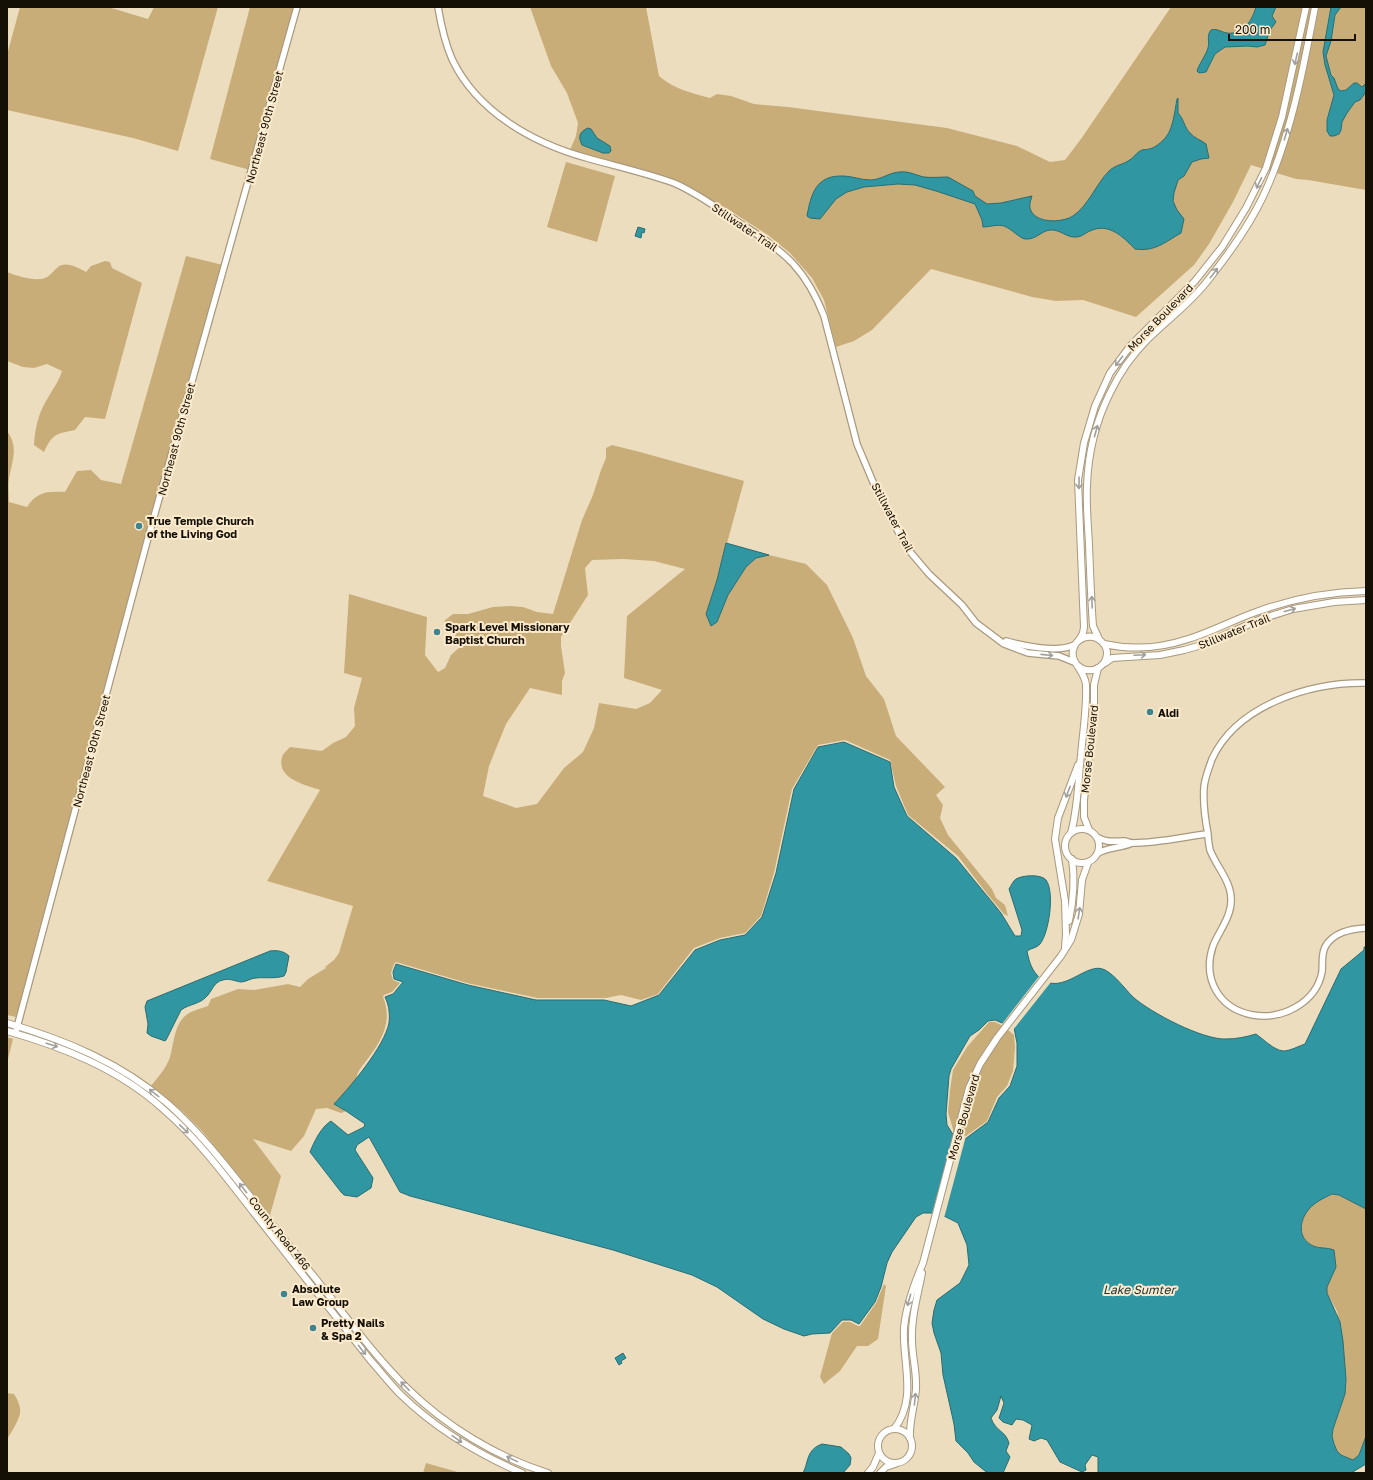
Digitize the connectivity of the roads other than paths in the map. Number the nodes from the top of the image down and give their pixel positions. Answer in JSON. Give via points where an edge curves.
{"nodes":[{"id":1,"x":297,"y":7,"type":"edge"},
{"id":2,"x":438,"y":7,"type":"edge"},
{"id":3,"x":1306,"y":7,"type":"edge"},
{"id":4,"x":1315,"y":7,"type":"edge"},
{"id":5,"x":1366,"y":591,"type":"edge"},
{"id":6,"x":1366,"y":600,"type":"edge"},
{"id":7,"x":996,"y":638,"type":"junction"},
{"id":8,"x":1101,"y":642,"type":"junction"},
{"id":9,"x":1076,"y":643,"type":"junction"},
{"id":10,"x":1076,"y":664,"type":"junction"},
{"id":11,"x":1101,"y":666,"type":"junction"},
{"id":12,"x":1366,"y":683,"type":"edge"},
{"id":13,"x":1081,"y":755,"type":"junction"},
{"id":14,"x":1089,"y":830,"type":"junction"},
{"id":15,"x":1071,"y":833,"type":"junction"},
{"id":16,"x":1208,"y":834,"type":"junction"},
{"id":17,"x":1097,"y":837,"type":"junction"},
{"id":18,"x":1132,"y":843,"type":"junction"},
{"id":19,"x":1098,"y":853,"type":"junction"},
{"id":20,"x":1072,"y":859,"type":"junction"},
{"id":21,"x":1088,"y":862,"type":"junction"},
{"id":22,"x":1366,"y":928,"type":"edge"},
{"id":23,"x":1066,"y":935,"type":"junction"},
{"id":24,"x":1065,"y":948,"type":"junction"},
{"id":25,"x":7,"y":1023,"type":"edge"},
{"id":26,"x":17,"y":1026,"type":"junction"},
{"id":27,"x":7,"y":1031,"type":"edge"},
{"id":28,"x":15,"y":1034,"type":"junction"},
{"id":29,"x":923,"y":1263,"type":"junction"},
{"id":30,"x":894,"y":1429,"type":"junction"},
{"id":31,"x":910,"y":1438,"type":"junction"},
{"id":32,"x":880,"y":1453,"type":"junction"},
{"id":33,"x":897,"y":1463,"type":"junction"},
{"id":34,"x":522,"y":1473,"type":"edge"},
{"id":35,"x":548,"y":1473,"type":"edge"},
{"id":36,"x":868,"y":1473,"type":"edge"},
{"id":37,"x":880,"y":1473,"type":"edge"}],
"edges":[{"from":1,"to":26,"type":"street","name":"Northeast 90th Street","via":[[148,538]]},
{"from":2,"to":7,"type":"street","name":"Stillwater Trail","via":[[452,59],[469,88],[496,114],[516,128],[556,148],[661,179],[688,190],[774,246],[799,270],[815,295],[824,316],[857,444],[902,539],[929,574],[962,605],[976,623]]},
{"from":3,"to":9,"type":"main road","name":"Morse Boulevard","one_way":true,"via":[[1282,117],[1266,168],[1246,208],[1222,247],[1195,281],[1131,345],[1110,373],[1095,406],[1084,443],[1078,480],[1084,627]]},
{"from":8,"to":4,"type":"main road","name":"Morse Boulevard","one_way":true,"via":[[1093,626],[1087,487],[1089,457],[1098,423],[1110,393],[1125,368],[1147,340],[1204,286],[1254,214],[1269,184],[1292,112]]},
{"from":5,"to":8,"type":"main road","name":"Stillwater Trail","via":[[1296,599],[1163,646],[1128,648]]},
{"from":11,"to":6,"type":"main road","name":"Stillwater Trail","one_way":true,"via":[[1112,658],[1160,654],[1202,645],[1261,619],[1293,609]]},
{"from":7,"to":9,"type":"street","name":"Stillwater Trail","via":[[1047,648],[1064,648]]},
{"from":7,"to":10,"type":"street","name":"Stillwater Trail","one_way":true,"via":[[1004,644],[1028,653],[1059,656]]},
{"from":8,"to":9,"type":"main road","via":[[1088,636]]},
{"from":8,"to":11,"type":"main road","via":[[1107,654]]},
{"from":9,"to":10,"type":"main road","via":[[1072,651]]},
{"from":10,"to":11,"type":"main road","via":[[1085,670],[1094,670]]},
{"from":10,"to":13,"type":"main road","name":"Morse Boulevard","via":[[1083,673],[1086,689]]},
{"from":11,"to":14,"type":"main road","name":"Morse Boulevard","via":[[1094,685],[1094,716],[1084,800],[1084,817]]},
{"from":12,"to":16,"type":"street","via":[[1341,684],[1302,692],[1265,707],[1238,725],[1223,740],[1209,767],[1204,786]]},
{"from":13,"to":15,"type":"main road","name":"Morse Boulevard","via":[[1076,814]]},
{"from":13,"to":23,"type":"main road","name":"Morse Boulevard","one_way":true,"via":[[1058,818],[1055,838],[1066,901]]},
{"from":14,"to":15,"type":"main road","via":[[1076,829]]},
{"from":14,"to":17,"type":"main road"},
{"from":15,"to":20,"type":"main road","via":[[1065,845]]},
{"from":16,"to":18,"type":"street"},
{"from":16,"to":22,"type":"street","via":[[1210,849],[1227,882],[1231,899],[1228,914],[1211,956],[1212,982],[1220,997],[1233,1008],[1264,1016],[1297,1007],[1312,995],[1322,973],[1325,947],[1342,932]]},
{"from":17,"to":18,"type":"street","via":[[1110,842]]},
{"from":17,"to":19,"type":"main road","via":[[1100,846]]},
{"from":18,"to":19,"type":"street"},
{"from":19,"to":21,"type":"main road"},
{"from":20,"to":21,"type":"main road","via":[[1081,863]]},
{"from":20,"to":23,"type":"main road","name":"Morse Boulevard","via":[[1073,882]]},
{"from":24,"to":21,"type":"main road","name":"Morse Boulevard","one_way":true,"via":[[1071,940],[1078,919],[1082,880]]},
{"from":23,"to":24,"type":"main road","name":"Morse Boulevard"},
{"from":24,"to":29,"type":"main road","name":"Morse Boulevard","via":[[997,1038],[980,1064],[969,1088]]},
{"from":25,"to":26,"type":"main road","name":"County Road 466"},
{"from":26,"to":28,"type":"street","name":"Northeast 90th Street"},
{"from":35,"to":26,"type":"main road","name":"County Road 466","one_way":true,"via":[[518,1462],[468,1436],[407,1388],[358,1332],[202,1136],[166,1102],[134,1077],[99,1057],[60,1040]]},
{"from":27,"to":28,"type":"main road","name":"County Road 466"},
{"from":28,"to":34,"type":"main road","name":"County Road 466","one_way":true,"via":[[58,1047],[97,1064],[162,1108],[197,1142],[370,1360],[400,1394],[463,1443]]},
{"from":29,"to":30,"type":"main road","name":"Morse Boulevard","one_way":true,"via":[[906,1308],[904,1349],[908,1386],[903,1415]]},
{"from":31,"to":29,"type":"main road","name":"Morse Boulevard","one_way":true,"via":[[916,1387],[913,1322]]},
{"from":30,"to":31,"type":"main road","via":[[903,1431]]},
{"from":30,"to":32,"type":"main road","via":[[880,1438]]},
{"from":31,"to":33,"type":"main road","via":[[912,1452],[905,1460]]},
{"from":32,"to":33,"type":"main road","via":[[887,1461]]},
{"from":32,"to":36,"type":"main road"},
{"from":33,"to":37,"type":"main road","via":[[886,1467]]}]}
